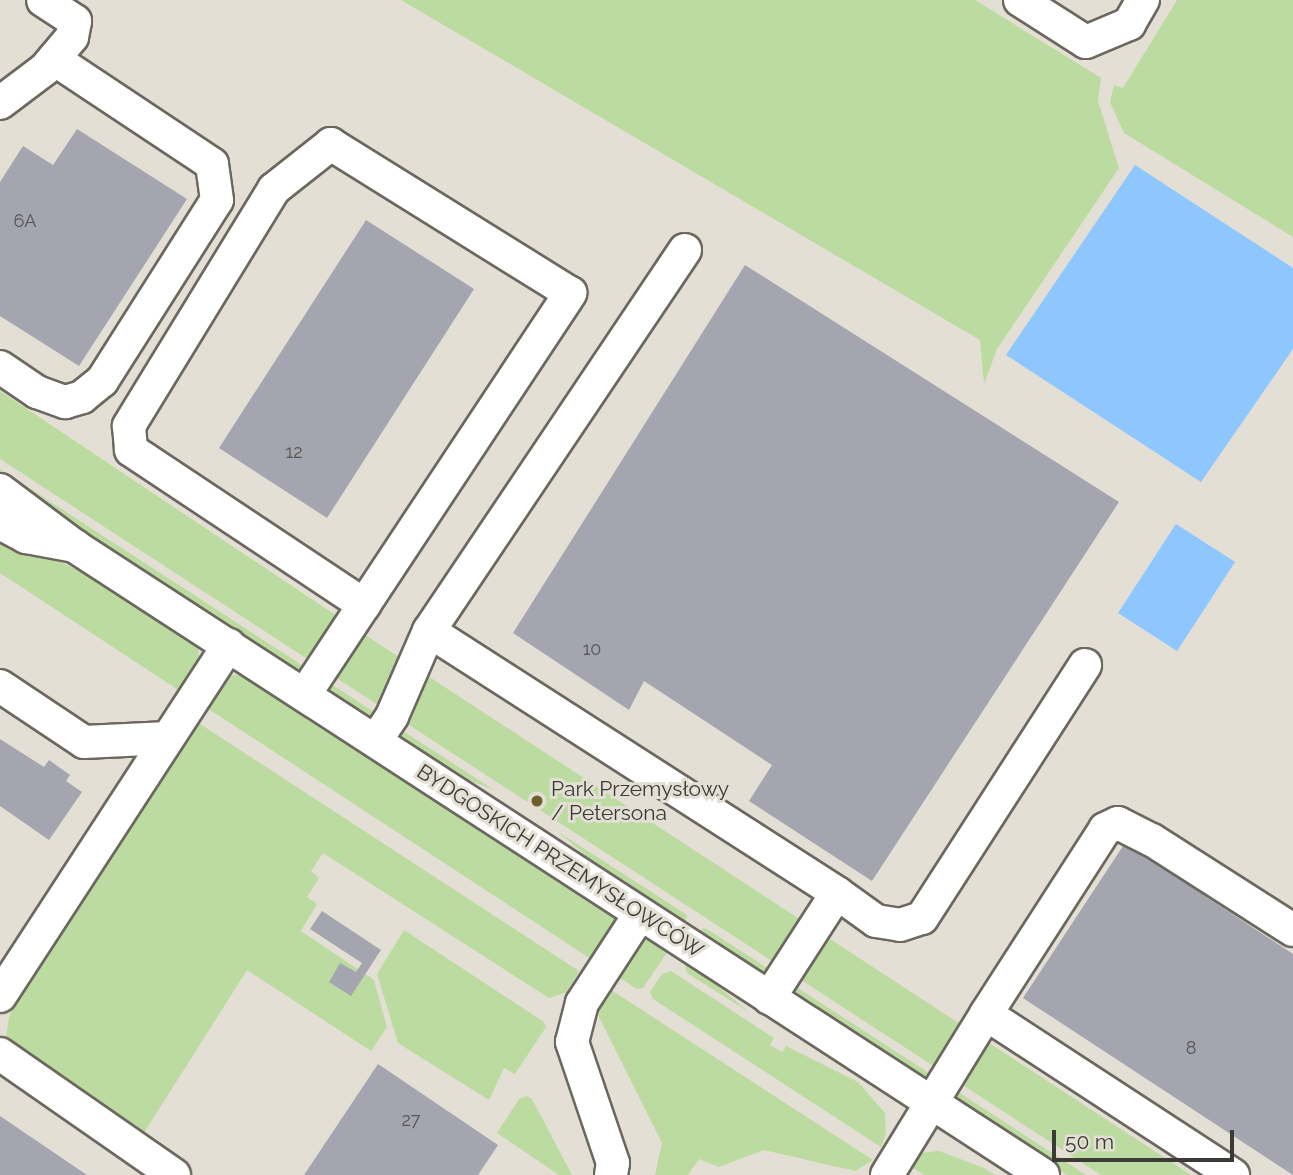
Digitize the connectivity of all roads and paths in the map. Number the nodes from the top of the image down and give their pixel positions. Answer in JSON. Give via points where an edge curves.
{"nodes":[{"id":1,"x":43,"y":0,"type":"edge"},
{"id":2,"x":1020,"y":0,"type":"edge"},
{"id":3,"x":1143,"y":0,"type":"edge"},
{"id":4,"x":54,"y":59,"type":"junction"},
{"id":5,"x":0,"y":103,"type":"edge"},
{"id":6,"x":685,"y":250,"type":"dead end"},
{"id":7,"x":0,"y":367,"type":"edge"},
{"id":8,"x":0,"y":490,"type":"edge"},
{"id":9,"x":0,"y":523,"type":"edge"},
{"id":10,"x":76,"y":547,"type":"junction"},
{"id":11,"x":364,"y":605,"type":"junction"},
{"id":12,"x":429,"y":631,"type":"junction"},
{"id":13,"x":229,"y":645,"type":"junction"},
{"id":14,"x":1085,"y":665,"type":"dead end"},
{"id":15,"x":0,"y":686,"type":"edge"},
{"id":16,"x":304,"y":694,"type":"junction"},
{"id":17,"x":168,"y":738,"type":"junction"},
{"id":18,"x":376,"y":740,"type":"junction"},
{"id":19,"x":837,"y":892,"type":"junction"},
{"id":20,"x":640,"y":914,"type":"junction"},
{"id":21,"x":1293,"y":930,"type":"edge"},
{"id":22,"x":0,"y":996,"type":"edge"},
{"id":23,"x":769,"y":998,"type":"junction"},
{"id":24,"x":986,"y":1014,"type":"junction"},
{"id":25,"x":0,"y":1054,"type":"edge"},
{"id":26,"x":931,"y":1102,"type":"junction"},
{"id":27,"x":174,"y":1175,"type":"edge"},
{"id":28,"x":611,"y":1175,"type":"edge"},
{"id":29,"x":887,"y":1175,"type":"edge"},
{"id":30,"x":1043,"y":1175,"type":"edge"},
{"id":31,"x":1233,"y":1175,"type":"edge"}],
"edges":[{"from":1,"to":4,"type":"street","via":[[75,21],[72,37]]},
{"from":2,"to":3,"type":"street","via":[[1086,42],[1129,24]]},
{"from":4,"to":5,"type":"street"},
{"from":4,"to":7,"type":"street","via":[[212,164],[217,200],[102,381],[82,397],[65,402],[37,392]]},
{"from":6,"to":12,"type":"street"},
{"from":8,"to":10,"type":"street","name":"BYDGOSKICH PRZEMYSŁOWCÓW"},
{"from":9,"to":10,"type":"street","name":"BYDGOSKICH PRZEMYSŁOWCÓW","via":[[26,537]]},
{"from":10,"to":13,"type":"street","name":"BYDGOSKICH PRZEMYSŁOWCÓW"},
{"from":11,"to":11,"type":"street","via":[[570,293],[331,144],[274,189],[129,426],[131,450]]},
{"from":11,"to":16,"type":"street"},
{"from":12,"to":18,"type":"street","via":[[392,716]]},
{"from":12,"to":19,"type":"street"},
{"from":13,"to":16,"type":"street","name":"BYDGOSKICH PRZEMYSŁOWCÓW"},
{"from":13,"to":17,"type":"street"},
{"from":14,"to":19,"type":"street","via":[[922,918],[900,925],[876,921]]},
{"from":15,"to":17,"type":"street","via":[[84,742]]},
{"from":16,"to":18,"type":"street","name":"BYDGOSKICH PRZEMYSŁOWCÓW"},
{"from":17,"to":22,"type":"street"},
{"from":18,"to":20,"type":"street","name":"BYDGOSKICH PRZEMYSŁOWCÓW"},
{"from":19,"to":23,"type":"street"},
{"from":20,"to":23,"type":"street","name":"BYDGOSKICH PRZEMYSŁOWCÓW"},
{"from":20,"to":28,"type":"street","via":[[582,1003],[572,1042],[613,1163]]},
{"from":21,"to":24,"type":"street","via":[[1152,839],[1118,823],[1105,829]]},
{"from":23,"to":26,"type":"street","name":"BYDGOSKICH PRZEMYSŁOWCÓW"},
{"from":24,"to":26,"type":"street"},
{"from":24,"to":31,"type":"street"},
{"from":25,"to":27,"type":"street"},
{"from":26,"to":29,"type":"street"},
{"from":26,"to":30,"type":"street","name":"BYDGOSKICH PRZEMYSŁOWCÓW"}]}
